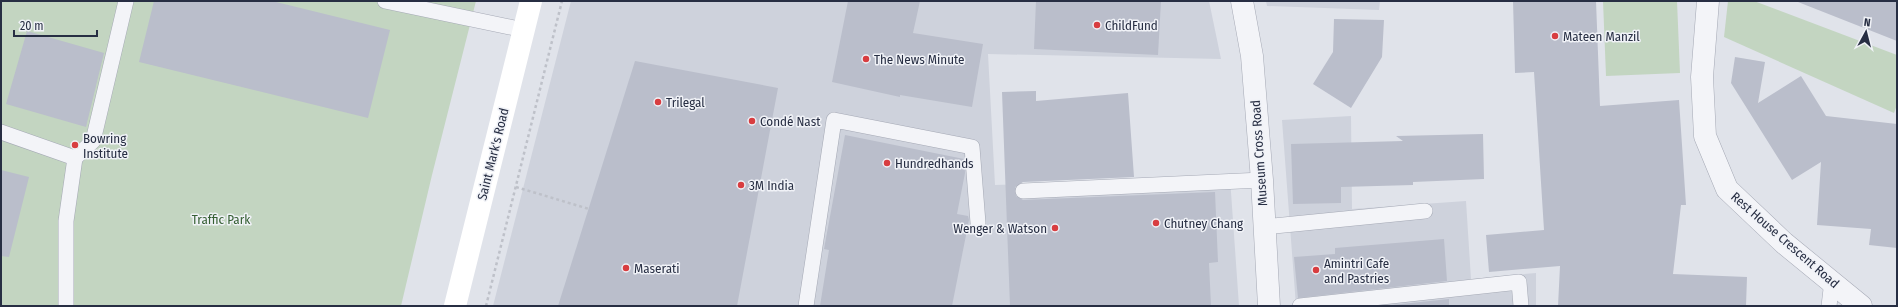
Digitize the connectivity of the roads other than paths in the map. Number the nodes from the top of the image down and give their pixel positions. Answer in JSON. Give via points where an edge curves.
{"nodes":[{"id":1,"x":126,"y":1,"type":"edge"},
{"id":2,"x":385,"y":1,"type":"edge"},
{"id":3,"x":531,"y":1,"type":"edge"},
{"id":4,"x":1242,"y":1,"type":"edge"},
{"id":5,"x":1708,"y":1,"type":"edge"},
{"id":6,"x":524,"y":30,"type":"junction"},
{"id":7,"x":1,"y":132,"type":"edge"},
{"id":8,"x":75,"y":158,"type":"junction"},
{"id":9,"x":1262,"y":180,"type":"junction"},
{"id":10,"x":1023,"y":191,"type":"dead end"},
{"id":11,"x":1425,"y":211,"type":"dead end"},
{"id":12,"x":978,"y":223,"type":"dead end"},
{"id":13,"x":1264,"y":227,"type":"junction"},
{"id":14,"x":1832,"y":281,"type":"junction"},
{"id":15,"x":66,"y":306,"type":"edge"},
{"id":16,"x":455,"y":306,"type":"edge"},
{"id":17,"x":806,"y":306,"type":"edge"},
{"id":18,"x":1269,"y":306,"type":"edge"},
{"id":19,"x":1300,"y":306,"type":"edge"},
{"id":20,"x":1521,"y":306,"type":"edge"},
{"id":21,"x":1829,"y":306,"type":"edge"},
{"id":22,"x":1861,"y":306,"type":"edge"}],
"edges":[{"from":1,"to":8,"type":"lane","via":[[93,141]]},
{"from":2,"to":6,"type":"lane"},
{"from":3,"to":6,"type":"main road","name":"Saint Mark's Road"},
{"from":4,"to":9,"type":"street","name":"Museum Cross Road","via":[[1252,56]]},
{"from":5,"to":14,"type":"street","name":"Rest House Crescent Road","via":[[1702,77],[1705,136],[1727,189],[1784,243]]},
{"from":6,"to":16,"type":"main road","name":"Saint Mark's Road"},
{"from":7,"to":8,"type":"lane"},
{"from":8,"to":15,"type":"lane","via":[[66,221]]},
{"from":9,"to":10,"type":"lane"},
{"from":9,"to":13,"type":"street","name":"Museum Cross Road"},
{"from":11,"to":13,"type":"lane"},
{"from":12,"to":17,"type":"lane","via":[[972,147],[834,120]]},
{"from":13,"to":18,"type":"street","name":"Museum Cross Road"},
{"from":14,"to":21,"type":"lane"},
{"from":14,"to":22,"type":"street","name":"Rest House Crescent Road"},
{"from":19,"to":20,"type":"lane","via":[[1519,282]]}]}
